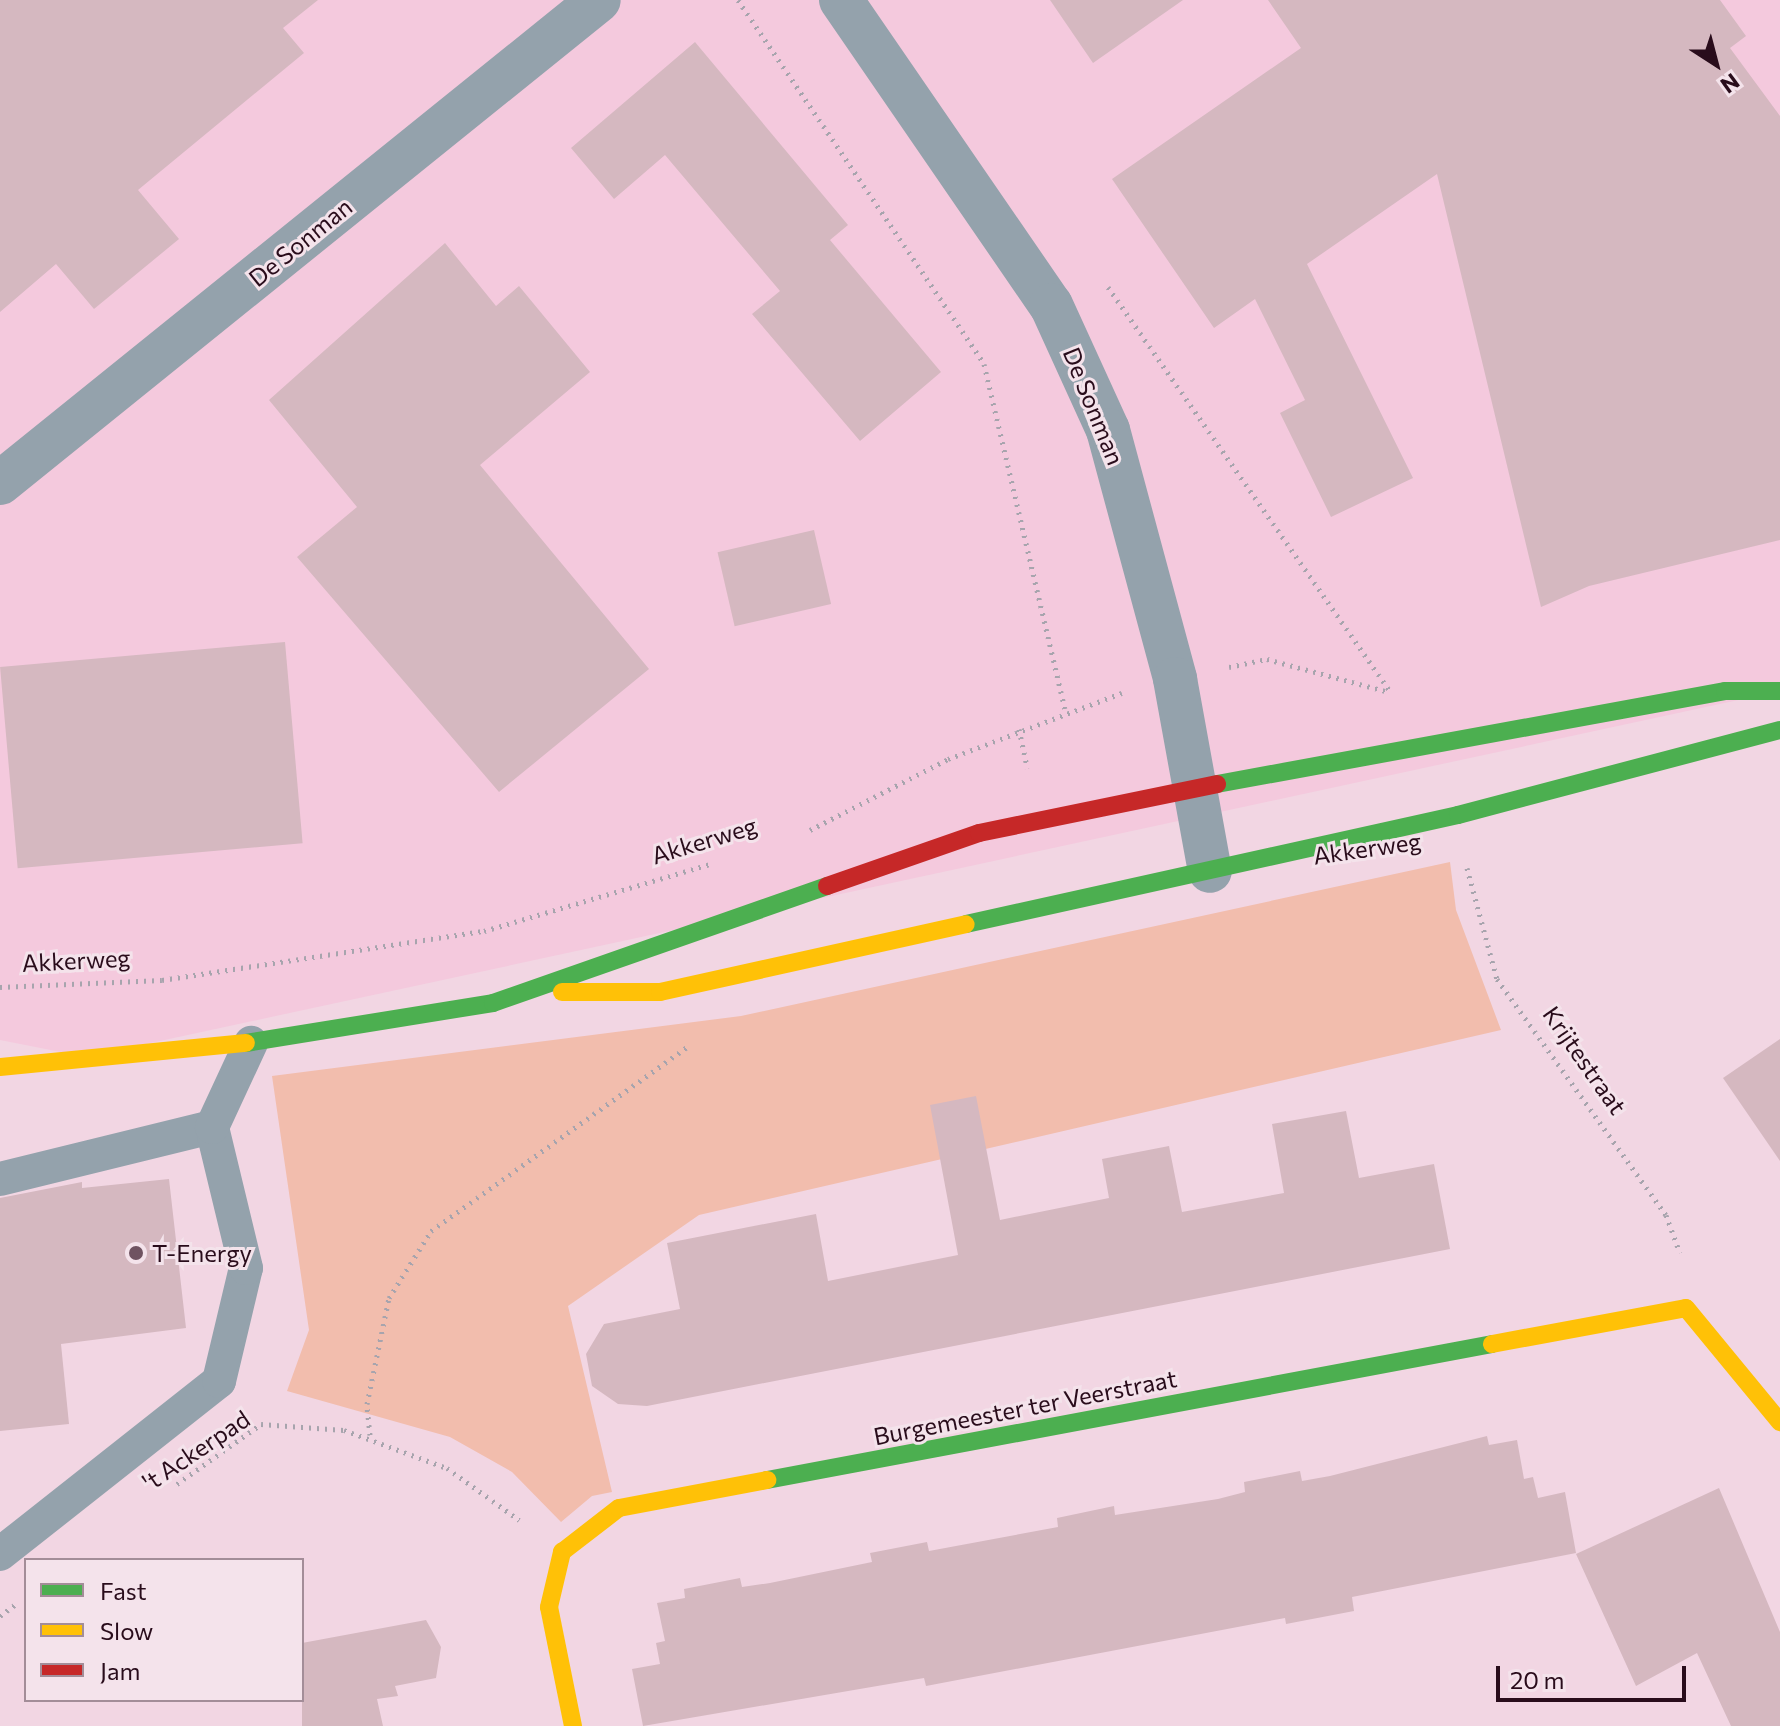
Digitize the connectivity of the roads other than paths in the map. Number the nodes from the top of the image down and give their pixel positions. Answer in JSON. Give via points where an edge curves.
{"nodes":[{"id":1,"x":599,"y":0,"type":"edge"},
{"id":2,"x":841,"y":0,"type":"edge"},
{"id":3,"x":0,"y":483,"type":"edge"},
{"id":4,"x":1780,"y":691,"type":"edge"},
{"id":5,"x":1780,"y":730,"type":"edge"},
{"id":6,"x":1197,"y":788,"type":"junction"},
{"id":7,"x":1210,"y":871,"type":"junction"},
{"id":8,"x":543,"y":992,"type":"junction"},
{"id":9,"x":251,"y":1043,"type":"junction"},
{"id":10,"x":0,"y":1067,"type":"edge"},
{"id":11,"x":212,"y":1127,"type":"junction"},
{"id":12,"x":0,"y":1179,"type":"edge"},
{"id":13,"x":1778,"y":1415,"type":"edge"},
{"id":14,"x":0,"y":1554,"type":"edge"},
{"id":15,"x":573,"y":1726,"type":"edge"}],
"edges":[{"from":1,"to":3,"type":"street","name":"De Sonman"},
{"from":2,"to":6,"type":"street","name":"De Sonman","via":[[1051,305],[1108,430],[1175,679]]},
{"from":4,"to":6,"type":"main road","name":"Akkerweg","via":[[1725,691]]},
{"from":5,"to":7,"type":"main road","name":"Akkerweg","via":[[1458,815]]},
{"from":6,"to":7,"type":"street","name":"De Sonman"},
{"from":6,"to":8,"type":"main road","name":"Akkerweg","via":[[979,833],[642,950]]},
{"from":7,"to":8,"type":"main road","name":"Akkerweg","via":[[660,992]]},
{"from":8,"to":9,"type":"main road","name":"Akkerweg"},
{"from":9,"to":10,"type":"main road","name":"Akkerweg"},
{"from":9,"to":11,"type":"lane"},
{"from":11,"to":12,"type":"lane"},
{"from":11,"to":14,"type":"lane","via":[[246,1268],[219,1381]]},
{"from":13,"to":15,"type":"main road","name":"Burgemeester ter Veerstraat","via":[[1686,1308],[619,1508],[562,1552],[549,1607]]}]}
